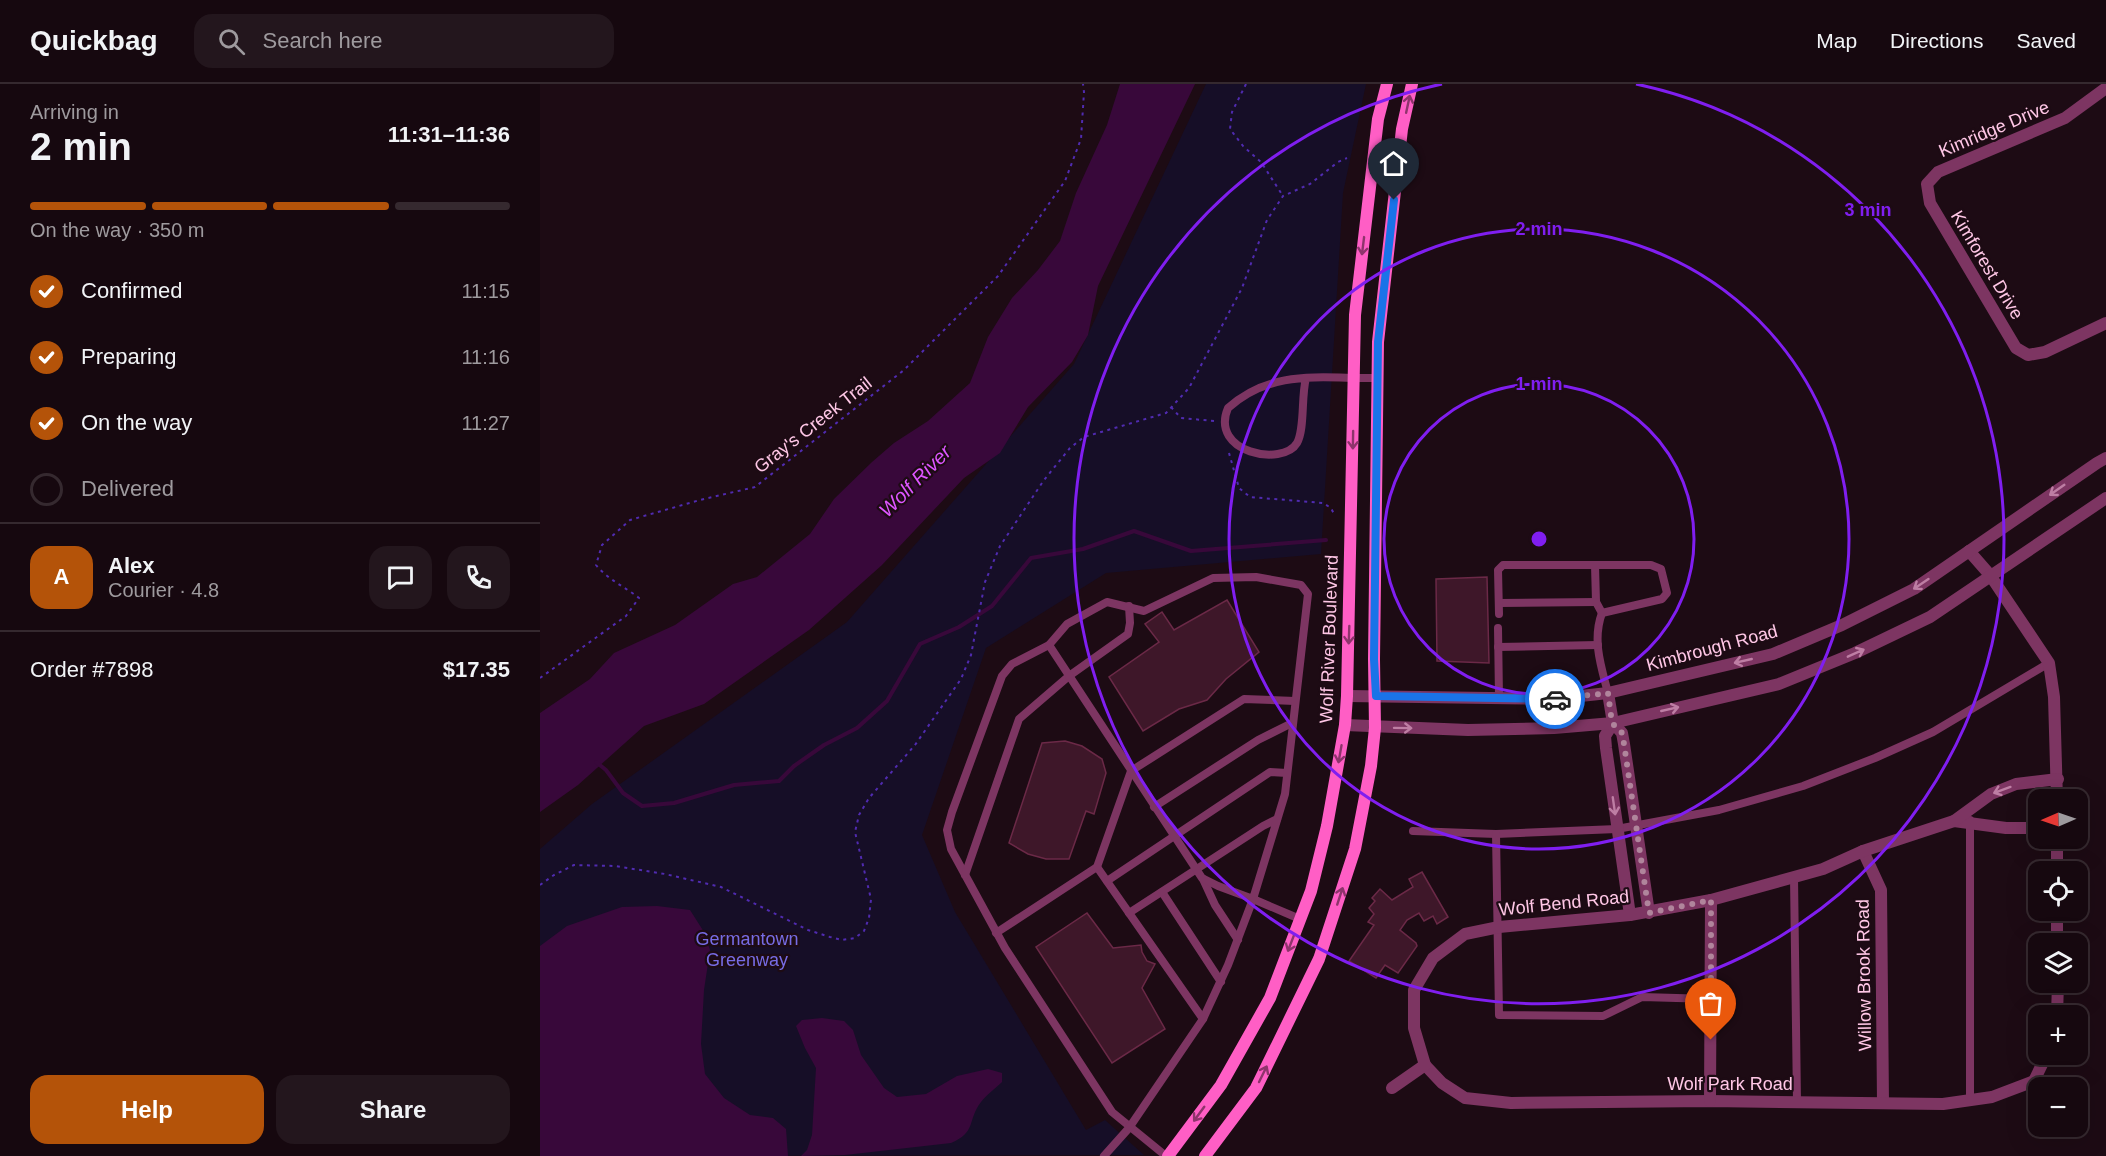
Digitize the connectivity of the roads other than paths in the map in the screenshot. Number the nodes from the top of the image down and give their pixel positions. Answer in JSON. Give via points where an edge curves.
{"nodes":[{"id":1,"x":1387,"y":84,"type":"edge"},
{"id":2,"x":1412,"y":84,"type":"edge"},
{"id":3,"x":2106,"y":88,"type":"edge"},
{"id":4,"x":1927,"y":184,"type":"joint"},
{"id":5,"x":2106,"y":323,"type":"edge"},
{"id":6,"x":1306,"y":378,"type":"junction"},
{"id":7,"x":1378,"y":378,"type":"junction"},
{"id":8,"x":1354,"y":379,"type":"junction"},
{"id":9,"x":2106,"y":458,"type":"edge"},
{"id":10,"x":2106,"y":498,"type":"edge"},
{"id":11,"x":1970,"y":551,"type":"junction"},
{"id":12,"x":1595,"y":565,"type":"junction"},
{"id":13,"x":1990,"y":575,"type":"junction"},
{"id":14,"x":1596,"y":602,"type":"junction"},
{"id":15,"x":1498,"y":603,"type":"junction"},
{"id":16,"x":1129,"y":606,"type":"junction"},
{"id":17,"x":1602,"y":612,"type":"junction"},
{"id":18,"x":1499,"y":614,"type":"dead end"},
{"id":19,"x":1498,"y":628,"type":"dead end"},
{"id":20,"x":1049,"y":645,"type":"junction"},
{"id":21,"x":1598,"y":645,"type":"junction"},
{"id":22,"x":1498,"y":647,"type":"junction"},
{"id":23,"x":2049,"y":663,"type":"junction"},
{"id":24,"x":1069,"y":676,"type":"junction"},
{"id":25,"x":1608,"y":693,"type":"junction"},
{"id":26,"x":1347,"y":696,"type":"junction"},
{"id":27,"x":1376,"y":696,"type":"junction"},
{"id":28,"x":1500,"y":698,"type":"junction"},
{"id":29,"x":1295,"y":701,"type":"junction"},
{"id":30,"x":1293,"y":723,"type":"junction"},
{"id":31,"x":1612,"y":723,"type":"junction"},
{"id":32,"x":1345,"y":725,"type":"junction"},
{"id":33,"x":1375,"y":728,"type":"junction"},
{"id":34,"x":1131,"y":771,"type":"junction"},
{"id":35,"x":1287,"y":773,"type":"junction"},
{"id":36,"x":2058,"y":779,"type":"junction"},
{"id":37,"x":2058,"y":789,"type":"edge"},
{"id":38,"x":1154,"y":807,"type":"junction"},
{"id":39,"x":1971,"y":808,"type":"junction"},
{"id":40,"x":1277,"y":819,"type":"junction"},
{"id":41,"x":1954,"y":821,"type":"junction"},
{"id":42,"x":1970,"y":823,"type":"junction"},
{"id":43,"x":1636,"y":827,"type":"junction"},
{"id":44,"x":2028,"y":828,"type":"edge"},
{"id":45,"x":1617,"y":830,"type":"junction"},
{"id":46,"x":1413,"y":831,"type":"dead end"},
{"id":47,"x":1496,"y":834,"type":"junction"},
{"id":48,"x":1173,"y":836,"type":"junction"},
{"id":49,"x":1863,"y":851,"type":"junction"},
{"id":50,"x":1097,"y":867,"type":"junction"},
{"id":51,"x":1197,"y":870,"type":"junction"},
{"id":52,"x":965,"y":875,"type":"junction"},
{"id":53,"x":1794,"y":877,"type":"junction"},
{"id":54,"x":1202,"y":878,"type":"junction"},
{"id":55,"x":1107,"y":881,"type":"junction"},
{"id":56,"x":1162,"y":892,"type":"junction"},
{"id":57,"x":1253,"y":899,"type":"junction"},
{"id":58,"x":1711,"y":900,"type":"junction"},
{"id":59,"x":1129,"y":913,"type":"junction"},
{"id":60,"x":1649,"y":913,"type":"junction"},
{"id":61,"x":1630,"y":915,"type":"junction"},
{"id":62,"x":1300,"y":920,"type":"junction"},
{"id":63,"x":1499,"y":927,"type":"junction"},
{"id":64,"x":996,"y":933,"type":"junction"},
{"id":65,"x":1238,"y":940,"type":"junction"},
{"id":66,"x":1221,"y":982,"type":"junction"},
{"id":67,"x":1711,"y":999,"type":"junction"},
{"id":68,"x":1203,"y":1019,"type":"junction"},
{"id":69,"x":1425,"y":1065,"type":"junction"},
{"id":70,"x":2028,"y":1087,"type":"edge"},
{"id":71,"x":1392,"y":1088,"type":"dead end"},
{"id":72,"x":1970,"y":1100,"type":"junction"},
{"id":73,"x":1710,"y":1101,"type":"junction"},
{"id":74,"x":1797,"y":1102,"type":"junction"},
{"id":75,"x":1883,"y":1103,"type":"junction"},
{"id":76,"x":1129,"y":1128,"type":"junction"},
{"id":77,"x":1104,"y":1156,"type":"edge"},
{"id":78,"x":1167,"y":1156,"type":"edge"},
{"id":79,"x":1205,"y":1156,"type":"edge"}],
"edges":[{"from":1,"to":8,"type":"main road","name":"Wolf River Boulevard","one_way":true,"via":[[1378,119],[1356,303]]},
{"from":7,"to":2,"type":"main road","one_way":true,"via":[[1378,342],[1402,129]]},
{"from":3,"to":4,"type":"street","name":"Kimridge Drive","via":[[2065,118],[1938,172]]},
{"from":4,"to":5,"type":"street","name":"Kimforest Drive","via":[[1930,203],[2016,348],[2028,356],[2045,352]]},
{"from":6,"to":6,"type":"lane","via":[[1269,383],[1236,400],[1226,413],[1228,436],[1237,446],[1254,453],[1283,453],[1292,449],[1301,432]]},
{"from":6,"to":8,"type":"lane"},
{"from":7,"to":8,"type":"lane"},
{"from":7,"to":27,"type":"main road"},
{"from":8,"to":26,"type":"main road","name":"Wolf River Boulevard","one_way":true},
{"from":9,"to":11,"type":"street","name":"Kimbrough Road","one_way":true},
{"from":10,"to":13,"type":"street"},
{"from":11,"to":13,"type":"street"},
{"from":11,"to":25,"type":"street","name":"Kimbrough Road","one_way":true,"via":[[1914,589],[1773,654]]},
{"from":12,"to":14,"type":"lane"},
{"from":12,"to":15,"type":"lane","via":[[1503,565],[1498,570]]},
{"from":12,"to":17,"type":"lane","via":[[1661,568],[1666,593],[1662,599]]},
{"from":13,"to":23,"type":"street"},
{"from":31,"to":13,"type":"street","one_way":true,"via":[[1779,684],[1930,617]]},
{"from":14,"to":15,"type":"lane"},
{"from":14,"to":17,"type":"lane"},
{"from":15,"to":18,"type":"lane"},
{"from":16,"to":20,"type":"lane","via":[[1107,602],[1067,624]]},
{"from":16,"to":24,"type":"lane","via":[[1128,634]]},
{"from":16,"to":29,"type":"lane","via":[[1144,611],[1213,578],[1256,577],[1300,585],[1308,594]]},
{"from":17,"to":21,"type":"lane","via":[[1597,625]]},
{"from":19,"to":22,"type":"lane"},
{"from":20,"to":24,"type":"lane"},
{"from":20,"to":52,"type":"lane","via":[[1012,664],[1002,676],[952,812],[947,830],[951,849]]},
{"from":21,"to":22,"type":"lane"},
{"from":21,"to":25,"type":"lane"},
{"from":22,"to":28,"type":"lane"},
{"from":23,"to":36,"type":"street"},
{"from":23,"to":43,"type":"lane","via":[[1933,732],[1875,758],[1803,786]]},
{"from":24,"to":34,"type":"lane"},
{"from":24,"to":52,"type":"lane","via":[[1019,719]]},
{"from":25,"to":28,"type":"street","name":"Kimbrough Road","via":[[1553,699]]},
{"from":25,"to":31,"type":"street"},
{"from":26,"to":27,"type":"street","name":"Kimbrough Road"},
{"from":26,"to":32,"type":"main road","name":"Wolf River Boulevard"},
{"from":27,"to":28,"type":"street","name":"Kimbrough Road"},
{"from":27,"to":33,"type":"main road"},
{"from":29,"to":30,"type":"lane"},
{"from":29,"to":34,"type":"lane","via":[[1244,699]]},
{"from":30,"to":35,"type":"lane"},
{"from":30,"to":38,"type":"lane","via":[[1258,740]]},
{"from":33,"to":31,"type":"street","one_way":true,"via":[[1512,730]]},
{"from":31,"to":43,"type":"street","via":[[1622,733]]},
{"from":31,"to":45,"type":"street","one_way":true,"via":[[1605,736]]},
{"from":32,"to":33,"type":"street"},
{"from":32,"to":62,"type":"main road","name":"Wolf River Boulevard","one_way":true,"via":[[1327,826]]},
{"from":79,"to":33,"type":"main road","one_way":true,"via":[[1256,1088],[1319,959],[1355,849]]},
{"from":34,"to":38,"type":"lane"},
{"from":34,"to":50,"type":"lane"},
{"from":35,"to":40,"type":"lane"},
{"from":35,"to":48,"type":"lane","via":[[1270,772]]},
{"from":36,"to":37,"type":"street"},
{"from":36,"to":39,"type":"street","name":"Wolf Bend Road","one_way":true,"via":[[2016,784]]},
{"from":38,"to":48,"type":"lane"},
{"from":39,"to":41,"type":"street","name":"Wolf Bend Road"},
{"from":39,"to":42,"type":"lane"},
{"from":40,"to":51,"type":"lane"},
{"from":40,"to":57,"type":"lane"},
{"from":41,"to":42,"type":"street","name":"Wolf Bend Road"},
{"from":41,"to":49,"type":"street","name":"Wolf Bend Road"},
{"from":42,"to":44,"type":"street","name":"Wolf Bend Road"},
{"from":42,"to":72,"type":"lane"},
{"from":43,"to":45,"type":"lane"},
{"from":43,"to":60,"type":"street"},
{"from":45,"to":47,"type":"lane"},
{"from":45,"to":61,"type":"street"},
{"from":46,"to":47,"type":"lane"},
{"from":47,"to":63,"type":"lane"},
{"from":48,"to":51,"type":"lane"},
{"from":48,"to":55,"type":"lane"},
{"from":49,"to":53,"type":"street","name":"Wolf Bend Road"},
{"from":49,"to":75,"type":"street","name":"Willow Brook Road","via":[[1881,890]]},
{"from":50,"to":55,"type":"lane"},
{"from":50,"to":64,"type":"lane"},
{"from":51,"to":54,"type":"lane"},
{"from":51,"to":56,"type":"lane"},
{"from":52,"to":64,"type":"lane"},
{"from":53,"to":58,"type":"street","name":"Wolf Bend Road"},
{"from":53,"to":74,"type":"lane"},
{"from":54,"to":57,"type":"lane"},
{"from":54,"to":65,"type":"lane"},
{"from":55,"to":59,"type":"lane"},
{"from":56,"to":59,"type":"lane"},
{"from":56,"to":66,"type":"lane"},
{"from":57,"to":62,"type":"lane"},
{"from":57,"to":65,"type":"lane"},
{"from":58,"to":60,"type":"street","name":"Wolf Bend Road"},
{"from":58,"to":67,"type":"street"},
{"from":59,"to":68,"type":"lane"},
{"from":60,"to":61,"type":"street","name":"Wolf Bend Road"},
{"from":61,"to":63,"type":"street","name":"Wolf Bend Road"},
{"from":62,"to":78,"type":"main road","name":"Wolf River Boulevard","one_way":true,"via":[[1264,1007],[1221,1085]]},
{"from":63,"to":67,"type":"lane","via":[[1499,1015],[1603,1016],[1642,997]]},
{"from":63,"to":69,"type":"street","name":"Wolf Bend Road","via":[[1464,934],[1433,958],[1414,990],[1414,1028]]},
{"from":64,"to":76,"type":"lane","via":[[1112,1112]]},
{"from":65,"to":66,"type":"lane"},
{"from":66,"to":68,"type":"lane"},
{"from":67,"to":73,"type":"street"},
{"from":68,"to":76,"type":"lane"},
{"from":69,"to":71,"type":"street"},
{"from":69,"to":73,"type":"street","name":"Wolf Park Road","via":[[1442,1083],[1465,1098],[1511,1103]]},
{"from":70,"to":72,"type":"street","name":"Wolf Park Road"},
{"from":72,"to":75,"type":"street","name":"Wolf Park Road","via":[[1943,1104]]},
{"from":73,"to":74,"type":"street","name":"Wolf Park Road"},
{"from":74,"to":75,"type":"street","name":"Wolf Park Road"},
{"from":76,"to":77,"type":"lane"},
{"from":76,"to":78,"type":"lane"}]}
